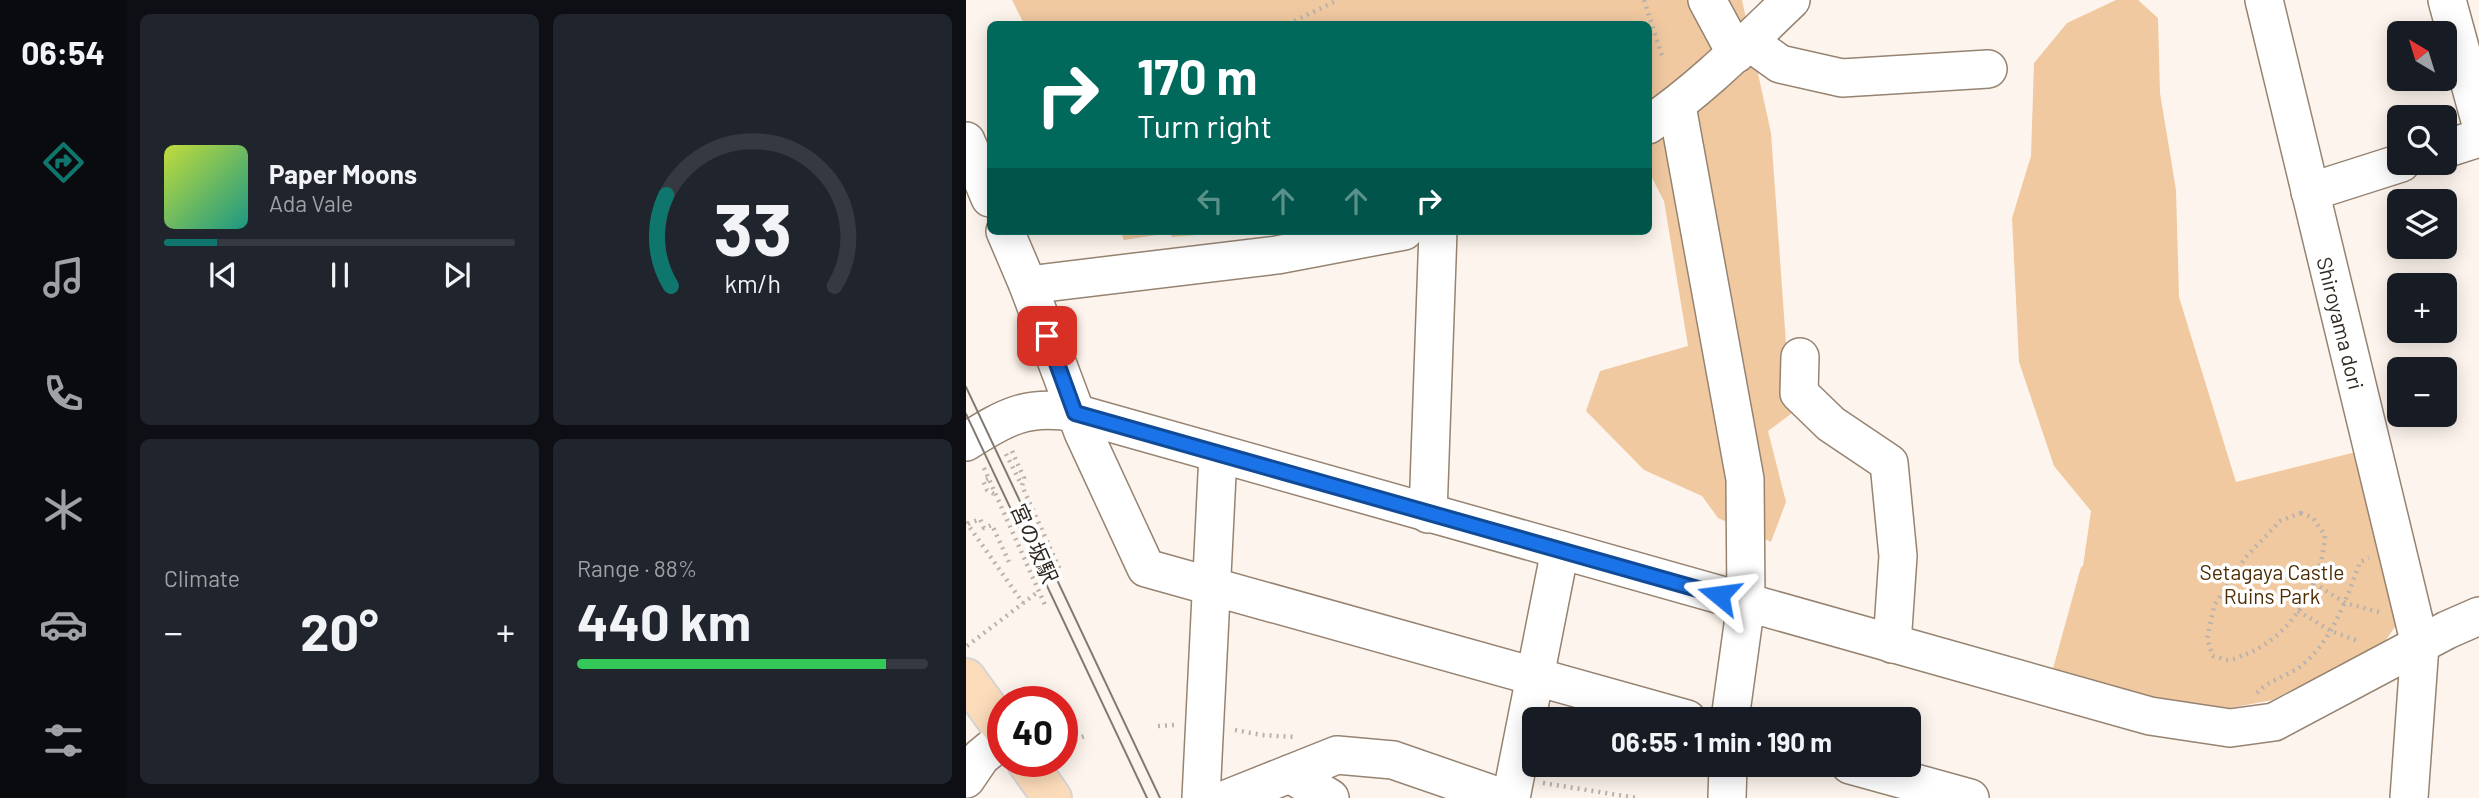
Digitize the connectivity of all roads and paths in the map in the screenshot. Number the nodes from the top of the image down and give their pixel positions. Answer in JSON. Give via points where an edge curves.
{"nodes":[{"id":1,"x":1338,"y":0,"type":"edge"},
{"id":2,"x":1644,"y":0,"type":"edge"},
{"id":3,"x":1707,"y":0,"type":"edge"},
{"id":4,"x":1791,"y":0,"type":"edge"},
{"id":5,"x":2264,"y":0,"type":"edge"},
{"id":6,"x":2448,"y":0,"type":"edge"},
{"id":7,"x":1294,"y":21,"type":"edge"},
{"id":8,"x":1650,"y":21,"type":"edge"},
{"id":9,"x":1652,"y":27,"type":"edge"},
{"id":10,"x":1742,"y":48,"type":"junction"},
{"id":11,"x":1662,"y":60,"type":"dead end"},
{"id":12,"x":1988,"y":69,"type":"dead end"},
{"id":13,"x":1663,"y":115,"type":"edge"},
{"id":14,"x":2479,"y":117,"type":"edge"},
{"id":15,"x":2479,"y":138,"type":"edge"},
{"id":16,"x":966,"y":141,"type":"edge"},
{"id":17,"x":2457,"y":145,"type":"edge"},
{"id":18,"x":2387,"y":167,"type":"edge"},
{"id":19,"x":987,"y":191,"type":"edge"},
{"id":20,"x":2310,"y":192,"type":"junction"},
{"id":21,"x":1006,"y":235,"type":"edge"},
{"id":22,"x":1383,"y":235,"type":"edge"},
{"id":23,"x":1438,"y":235,"type":"edge"},
{"id":24,"x":1028,"y":285,"type":"junction"},
{"id":25,"x":1800,"y":357,"type":"dead end"},
{"id":26,"x":1075,"y":413,"type":"junction"},
{"id":27,"x":1006,"y":430,"type":"junction"},
{"id":28,"x":973,"y":450,"type":"edge"},
{"id":29,"x":1218,"y":454,"type":"junction"},
{"id":30,"x":1008,"y":458,"type":"dead end"},
{"id":31,"x":1022,"y":486,"type":"junction"},
{"id":32,"x":1429,"y":514,"type":"junction"},
{"id":33,"x":967,"y":523,"type":"edge"},
{"id":34,"x":2396,"y":548,"type":"junction"},
{"id":35,"x":1560,"y":550,"type":"junction"},
{"id":36,"x":1009,"y":562,"type":"dead end"},
{"id":37,"x":1061,"y":572,"type":"dead end"},
{"id":38,"x":2314,"y":583,"type":"junction"},
{"id":39,"x":1212,"y":586,"type":"junction"},
{"id":40,"x":1039,"y":591,"type":"junction"},
{"id":41,"x":1023,"y":603,"type":"junction"},
{"id":42,"x":1746,"y":603,"type":"junction"},
{"id":43,"x":2345,"y":603,"type":"junction"},
{"id":44,"x":1045,"y":605,"type":"dead end"},
{"id":45,"x":2411,"y":610,"type":"junction"},
{"id":46,"x":2297,"y":611,"type":"junction"},
{"id":47,"x":2479,"y":616,"type":"edge"},
{"id":48,"x":2331,"y":631,"type":"junction"},
{"id":49,"x":1892,"y":644,"type":"junction"},
{"id":50,"x":2420,"y":645,"type":"junction"},
{"id":51,"x":966,"y":647,"type":"edge"},
{"id":52,"x":2383,"y":664,"type":"junction"},
{"id":53,"x":1533,"y":677,"type":"junction"},
{"id":54,"x":966,"y":678,"type":"edge"},
{"id":55,"x":1643,"y":707,"type":"edge"},
{"id":56,"x":1732,"y":707,"type":"edge"},
{"id":57,"x":987,"y":708,"type":"edge"},
{"id":58,"x":2230,"y":728,"type":"junction"},
{"id":59,"x":1087,"y":735,"type":"dead end"},
{"id":60,"x":1078,"y":738,"type":"edge"},
{"id":61,"x":987,"y":752,"type":"edge"},
{"id":62,"x":1290,"y":774,"type":"junction"},
{"id":63,"x":1037,"y":777,"type":"edge"},
{"id":64,"x":1728,"y":777,"type":"edge"},
{"id":65,"x":1894,"y":777,"type":"edge"},
{"id":66,"x":966,"y":779,"type":"edge"},
{"id":67,"x":1052,"y":798,"type":"edge"},
{"id":68,"x":1201,"y":798,"type":"edge"},
{"id":69,"x":1229,"y":798,"type":"edge"},
{"id":70,"x":1330,"y":798,"type":"edge"},
{"id":71,"x":1503,"y":798,"type":"edge"},
{"id":72,"x":1511,"y":798,"type":"edge"},
{"id":73,"x":1727,"y":798,"type":"edge"},
{"id":74,"x":1970,"y":798,"type":"edge"},
{"id":75,"x":2409,"y":798,"type":"edge"}],
"edges":[{"from":1,"to":7,"type":"path"},
{"from":2,"to":8,"type":"path"},
{"from":3,"to":10,"type":"street"},
{"from":4,"to":10,"type":"street"},
{"from":5,"to":20,"type":"street","name":"Shiroyama dori"},
{"from":6,"to":14,"type":"street"},
{"from":9,"to":11,"type":"path"},
{"from":10,"to":12,"type":"street","via":[[1780,64],[1842,78]]},
{"from":10,"to":13,"type":"street"},
{"from":13,"to":42,"type":"street","via":[[1745,479]]},
{"from":15,"to":17,"type":"street"},
{"from":16,"to":19,"type":"street"},
{"from":18,"to":20,"type":"street"},
{"from":20,"to":34,"type":"street","name":"Shiroyama dori"},
{"from":21,"to":24,"type":"street"},
{"from":22,"to":24,"type":"street","via":[[1277,255]]},
{"from":23,"to":32,"type":"street"},
{"from":24,"to":26,"type":"street"},
{"from":25,"to":49,"type":"street","via":[[1800,393],[1831,424],[1889,463],[1898,556]]},
{"from":26,"to":27,"type":"street","via":[[1037,409]]},
{"from":26,"to":29,"type":"street"},
{"from":26,"to":39,"type":"street","via":[[1146,568]]},
{"from":27,"to":28,"type":"street"},
{"from":27,"to":31,"type":"path","name":"宮の坂駅","via":[[1024,478]]},
{"from":28,"to":40,"type":"path","name":"宮の坂駅","via":[[988,479],[983,481],[987,491],[995,495]]},
{"from":29,"to":32,"type":"street"},
{"from":29,"to":39,"type":"street"},
{"from":30,"to":31,"type":"path","name":"宮の坂駅"},
{"from":31,"to":37,"type":"path","name":"宮の坂駅"},
{"from":32,"to":35,"type":"street"},
{"from":33,"to":36,"type":"path","via":[[980,519],[984,528],[992,525]]},
{"from":33,"to":41,"type":"path"},
{"from":34,"to":43,"type":"path","via":[[2360,562]]},
{"from":34,"to":45,"type":"street","name":"Shiroyama dori"},
{"from":35,"to":42,"type":"street"},
{"from":35,"to":53,"type":"street"},
{"from":38,"to":43,"type":"path"},
{"from":38,"to":46,"type":"path"},
{"from":38,"to":46,"type":"path","via":[[2325,535],[2313,519],[2301,513],[2280,520],[2245,558],[2214,606],[2207,639],[2213,656],[2229,660],[2260,649],[2283,631]]},
{"from":39,"to":53,"type":"street"},
{"from":39,"to":68,"type":"street"},
{"from":40,"to":41,"type":"path"},
{"from":40,"to":44,"type":"path","name":"宮の坂駅"},
{"from":41,"to":51,"type":"path"},
{"from":42,"to":49,"type":"street"},
{"from":42,"to":56,"type":"street"},
{"from":43,"to":45,"type":"path","via":[[2388,615]]},
{"from":43,"to":48,"type":"path"},
{"from":45,"to":50,"type":"street","name":"Shiroyama dori"},
{"from":46,"to":48,"type":"path"},
{"from":47,"to":50,"type":"street"},
{"from":48,"to":52,"type":"path","via":[[2371,645]]},
{"from":48,"to":58,"type":"path","via":[[2303,664],[2259,689]]},
{"from":49,"to":58,"type":"street","via":[[2150,716]]},
{"from":50,"to":52,"type":"street"},
{"from":50,"to":75,"type":"street","name":"Shiroyama dori"},
{"from":52,"to":58,"type":"street","via":[[2274,722]]},
{"from":53,"to":55,"type":"street"},
{"from":53,"to":72,"type":"street"},
{"from":54,"to":57,"type":"main road"},
{"from":59,"to":60,"type":"path"},
{"from":61,"to":66,"type":"street"},
{"from":62,"to":69,"type":"street"},
{"from":62,"to":70,"type":"street"},
{"from":62,"to":71,"type":"street","via":[[1337,755],[1393,760]]},
{"from":63,"to":67,"type":"main road"},
{"from":64,"to":73,"type":"street"},
{"from":65,"to":74,"type":"street"}]}
